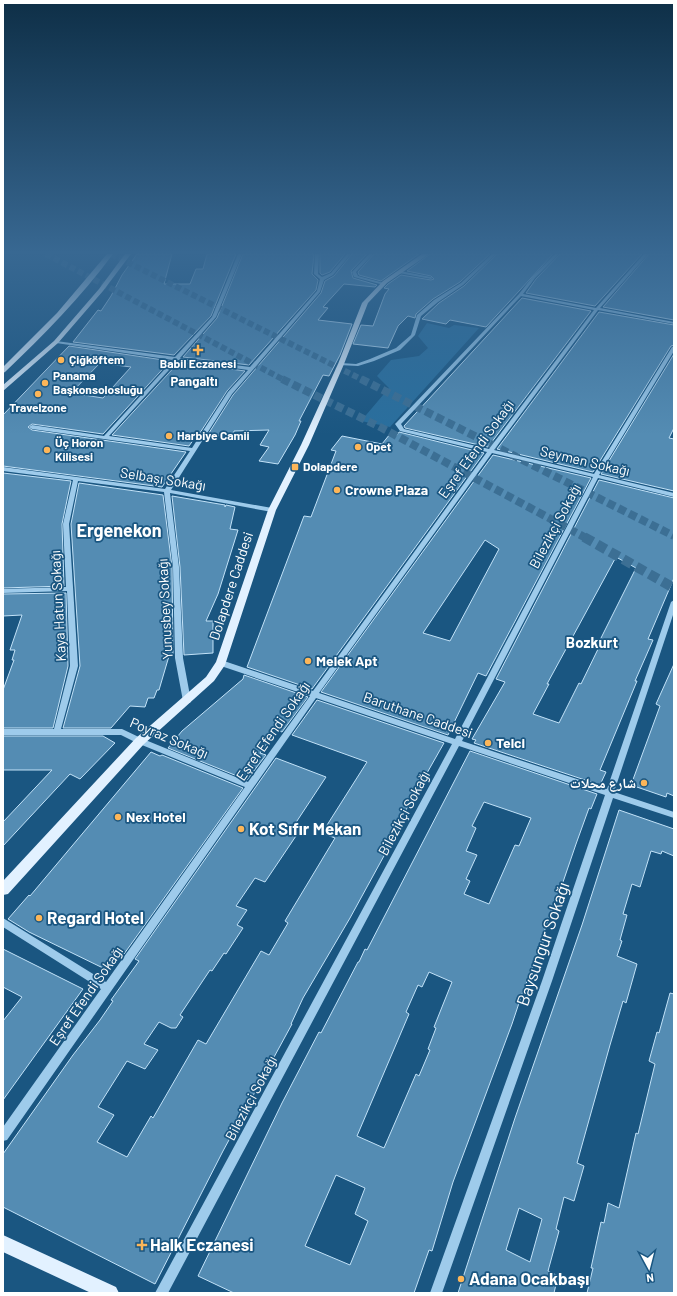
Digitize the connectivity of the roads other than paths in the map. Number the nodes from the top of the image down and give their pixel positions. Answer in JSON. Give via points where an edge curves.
{"nodes":[{"id":1,"x":59,"y":314,"type":"edge"},
{"id":2,"x":80,"y":314,"type":"edge"},
{"id":3,"x":215,"y":314,"type":"edge"},
{"id":4,"x":299,"y":314,"type":"edge"},
{"id":5,"x":360,"y":314,"type":"edge"},
{"id":6,"x":420,"y":314,"type":"edge"},
{"id":7,"x":501,"y":314,"type":"edge"},
{"id":8,"x":593,"y":314,"type":"edge"},
{"id":9,"x":627,"y":314,"type":"edge"},
{"id":10,"x":674,"y":323,"type":"edge"},
{"id":11,"x":56,"y":342,"type":"junction"},
{"id":12,"x":674,"y":347,"type":"edge"},
{"id":13,"x":176,"y":358,"type":"junction"},
{"id":14,"x":341,"y":364,"type":"junction"},
{"id":15,"x":251,"y":369,"type":"junction"},
{"id":16,"x":3,"y":371,"type":"edge"},
{"id":17,"x":3,"y":389,"type":"edge"},
{"id":18,"x":32,"y":427,"type":"dead end"},
{"id":19,"x":106,"y":437,"type":"junction"},
{"id":20,"x":193,"y":450,"type":"junction"},
{"id":21,"x":491,"y":451,"type":"junction"},
{"id":22,"x":3,"y":469,"type":"edge"},
{"id":23,"x":596,"y":476,"type":"junction"},
{"id":24,"x":76,"y":478,"type":"junction"},
{"id":25,"x":167,"y":491,"type":"junction"},
{"id":26,"x":674,"y":495,"type":"edge"},
{"id":27,"x":272,"y":510,"type":"junction"},
{"id":28,"x":70,"y":589,"type":"junction"},
{"id":29,"x":3,"y":591,"type":"edge"},
{"id":30,"x":674,"y":602,"type":"edge"},
{"id":31,"x":221,"y":664,"type":"junction"},
{"id":32,"x":315,"y":694,"type":"junction"},
{"id":33,"x":186,"y":701,"type":"junction"},
{"id":34,"x":57,"y":731,"type":"junction"},
{"id":35,"x":3,"y":732,"type":"edge"},
{"id":36,"x":140,"y":740,"type":"junction"},
{"id":37,"x":457,"y":742,"type":"junction"},
{"id":38,"x":250,"y":786,"type":"junction"},
{"id":39,"x":611,"y":793,"type":"junction"},
{"id":40,"x":674,"y":814,"type":"edge"},
{"id":41,"x":3,"y":890,"type":"edge"},
{"id":42,"x":3,"y":922,"type":"edge"},
{"id":43,"x":108,"y":988,"type":"junction"},
{"id":44,"x":3,"y":1136,"type":"edge"},
{"id":45,"x":3,"y":1243,"type":"edge"},
{"id":46,"x":110,"y":1293,"type":"edge"},
{"id":47,"x":162,"y":1293,"type":"edge"},
{"id":48,"x":436,"y":1293,"type":"edge"}],
"edges":[{"from":1,"to":16,"type":"main road"},
{"from":2,"to":11,"type":"main road"},
{"from":3,"to":13,"type":"street"},
{"from":4,"to":15,"type":"street"},
{"from":5,"to":14,"type":"main road","name":"Dolapdere Caddesi"},
{"from":6,"to":14,"type":"street","via":[[413,335],[398,349],[356,365]]},
{"from":7,"to":21,"type":"street","name":"Seymen Sokağı","via":[[398,424],[402,430]]},
{"from":8,"to":21,"type":"street","name":"Eşref Efendi Sokağı"},
{"from":9,"to":10,"type":"street"},
{"from":11,"to":13,"type":"street"},
{"from":11,"to":17,"type":"main road"},
{"from":12,"to":23,"type":"street","name":"Bilezikçi Sokağı"},
{"from":13,"to":15,"type":"street"},
{"from":13,"to":19,"type":"street"},
{"from":14,"to":27,"type":"main road","name":"Dolapdere Caddesi","via":[[305,445]]},
{"from":15,"to":20,"type":"street","via":[[230,393]]},
{"from":18,"to":19,"type":"street"},
{"from":19,"to":20,"type":"street"},
{"from":20,"to":25,"type":"street"},
{"from":21,"to":23,"type":"street","name":"Seymen Sokağı"},
{"from":21,"to":32,"type":"street","name":"Eşref Efendi Sokağı"},
{"from":22,"to":24,"type":"street","name":"Selbaşı Sokağı"},
{"from":23,"to":26,"type":"street","name":"Seymen Sokağı"},
{"from":23,"to":37,"type":"street","name":"Bilezikçi Sokağı"},
{"from":24,"to":25,"type":"street","name":"Selbaşı Sokağı"},
{"from":24,"to":28,"type":"street","name":"Kaya Hatun Sokağı","via":[[66,524]]},
{"from":25,"to":27,"type":"street","name":"Selbaşı Sokağı"},
{"from":25,"to":33,"type":"street","name":"Yunusbey Sokağı","via":[[176,567],[178,658]]},
{"from":27,"to":31,"type":"main road","name":"Dolapdere Caddesi"},
{"from":28,"to":29,"type":"street"},
{"from":28,"to":34,"type":"street","name":"Kaya Hatun Sokağı","via":[[74,666]]},
{"from":30,"to":39,"type":"street","name":"Baysungur Sokağı"},
{"from":31,"to":32,"type":"street","name":"Baruthane Caddesi"},
{"from":31,"to":33,"type":"main road","name":"Dolapdere Caddesi","via":[[210,679]]},
{"from":32,"to":37,"type":"street","name":"Baruthane Caddesi"},
{"from":32,"to":38,"type":"street","name":"Eşref Efendi Sokağı"},
{"from":33,"to":36,"type":"main road","name":"Dolapdere Caddesi"},
{"from":34,"to":35,"type":"street","name":"Poyraz Sokağı"},
{"from":34,"to":36,"type":"street","name":"Poyraz Sokağı","via":[[122,732]]},
{"from":36,"to":38,"type":"street","name":"Poyraz Sokağı"},
{"from":36,"to":41,"type":"main road","name":"Dolapdere Caddesi"},
{"from":37,"to":39,"type":"street","name":"Baruthane Caddesi"},
{"from":37,"to":47,"type":"street","name":"Bilezikçi Sokağı"},
{"from":38,"to":43,"type":"street","name":"Eşref Efendi Sokağı"},
{"from":39,"to":40,"type":"street","name":"Baruthane Caddesi"},
{"from":39,"to":48,"type":"street","name":"Baysungur Sokağı","via":[[545,989]]},
{"from":42,"to":43,"type":"street"},
{"from":43,"to":44,"type":"street","name":"Eşref Efendi Sokağı"},
{"from":45,"to":46,"type":"main road"}]}
